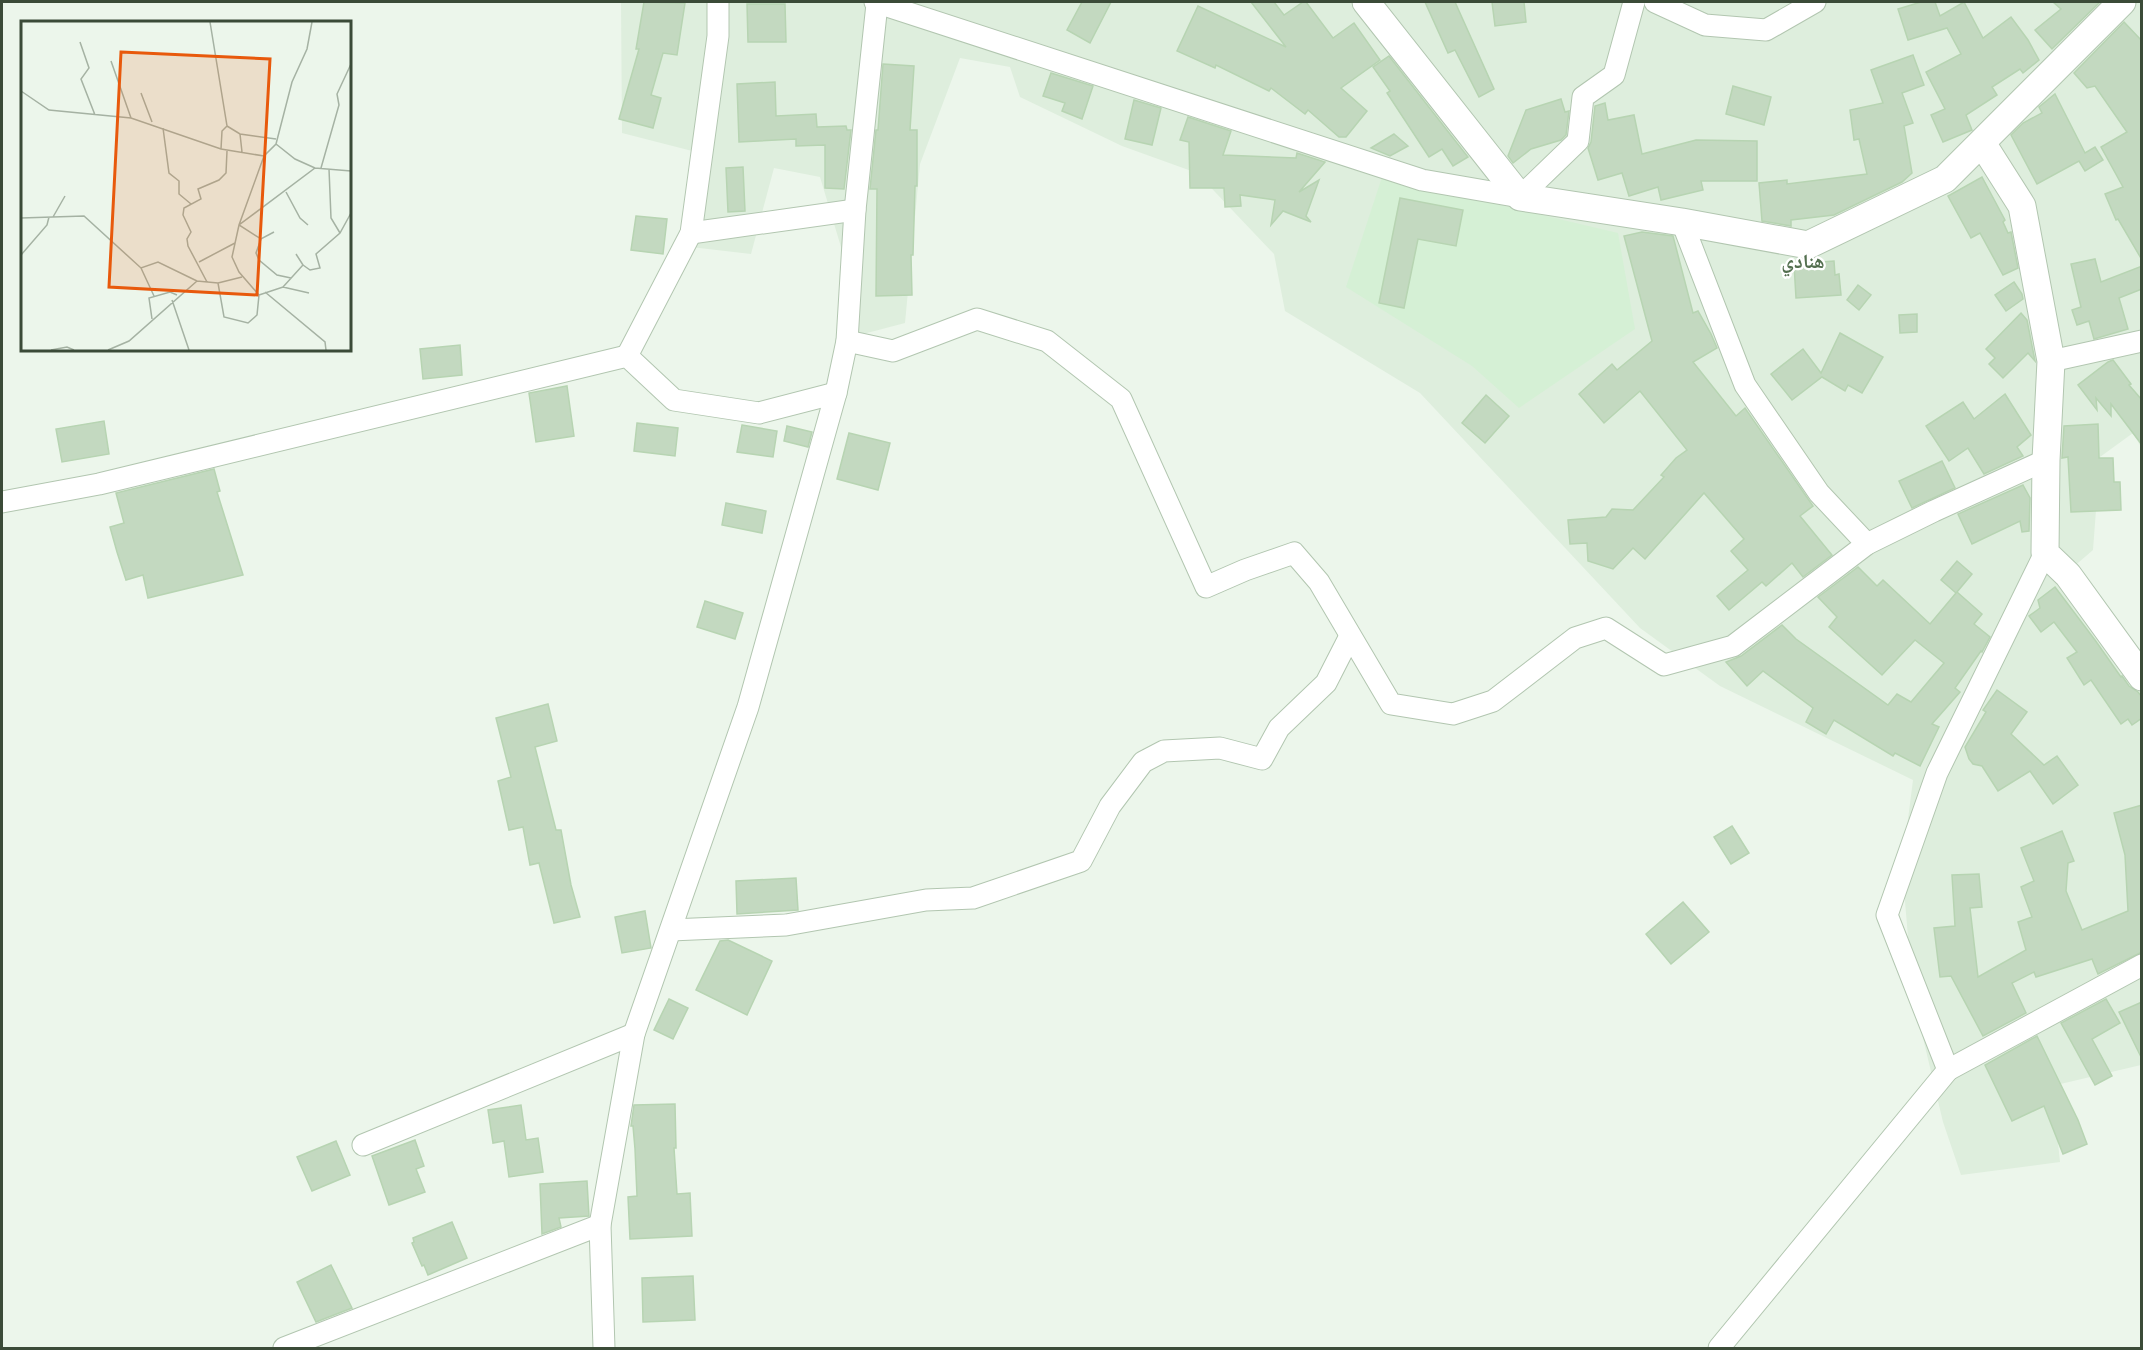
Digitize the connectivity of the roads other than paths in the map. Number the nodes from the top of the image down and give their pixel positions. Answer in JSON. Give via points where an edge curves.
{"nodes":[{"id":1,"x":718,"y":2,"type":"edge"},
{"id":2,"x":1366,"y":2,"type":"edge"},
{"id":3,"x":1634,"y":2,"type":"edge"},
{"id":4,"x":1655,"y":2,"type":"edge"},
{"id":5,"x":1815,"y":2,"type":"edge"},
{"id":6,"x":2122,"y":2,"type":"edge"},
{"id":7,"x":876,"y":3,"type":"edge"},
{"id":8,"x":1982,"y":143,"type":"junction"},
{"id":9,"x":1520,"y":197,"type":"junction"},
{"id":10,"x":855,"y":210,"type":"junction"},
{"id":11,"x":1682,"y":222,"type":"junction"},
{"id":12,"x":691,"y":233,"type":"junction"},
{"id":13,"x":847,"y":341,"type":"junction"},
{"id":14,"x":2142,"y":341,"type":"edge"},
{"id":15,"x":627,"y":356,"type":"junction"},
{"id":16,"x":2051,"y":361,"type":"junction"},
{"id":17,"x":836,"y":393,"type":"junction"},
{"id":18,"x":2046,"y":460,"type":"junction"},
{"id":19,"x":2,"y":502,"type":"edge"},
{"id":20,"x":1867,"y":544,"type":"junction"},
{"id":21,"x":2045,"y":553,"type":"junction"},
{"id":22,"x":1350,"y":636,"type":"junction"},
{"id":23,"x":2142,"y":676,"type":"edge"},
{"id":24,"x":671,"y":930,"type":"junction"},
{"id":25,"x":2142,"y":965,"type":"edge"},
{"id":26,"x":634,"y":1035,"type":"junction"},
{"id":27,"x":1948,"y":1070,"type":"junction"},
{"id":28,"x":363,"y":1145,"type":"dead end"},
{"id":29,"x":600,"y":1225,"type":"junction"},
{"id":30,"x":284,"y":1348,"type":"edge"},
{"id":31,"x":604,"y":1348,"type":"edge"},
{"id":32,"x":1719,"y":1348,"type":"edge"}],
"edges":[{"from":1,"to":12,"type":"street","via":[[718,36]]},
{"from":2,"to":9,"type":"street"},
{"from":3,"to":9,"type":"street","via":[[1614,75],[1582,97],[1578,141]]},
{"from":4,"to":5,"type":"street","via":[[1705,25],[1766,30]]},
{"from":6,"to":8,"type":"street"},
{"from":7,"to":9,"type":"street","via":[[1422,180]]},
{"from":7,"to":10,"type":"street"},
{"from":8,"to":11,"type":"street","via":[[1945,179],[1808,245]]},
{"from":8,"to":16,"type":"street","via":[[2022,206]]},
{"from":9,"to":11,"type":"street"},
{"from":10,"to":12,"type":"street"},
{"from":10,"to":13,"type":"street"},
{"from":11,"to":20,"type":"street","via":[[1745,385],[1819,493]]},
{"from":12,"to":15,"type":"street"},
{"from":13,"to":17,"type":"street"},
{"from":13,"to":22,"type":"street","via":[[893,351],[977,319],[1047,342],[1121,399],[1206,587],[1294,553],[1319,582]]},
{"from":14,"to":16,"type":"street"},
{"from":15,"to":17,"type":"street","via":[[674,400],[759,413]]},
{"from":15,"to":19,"type":"street","via":[[99,484]]},
{"from":16,"to":18,"type":"street"},
{"from":17,"to":24,"type":"street","via":[[748,707]]},
{"from":18,"to":20,"type":"street"},
{"from":18,"to":21,"type":"street"},
{"from":20,"to":22,"type":"street","via":[[1733,646],[1664,665],[1606,628],[1575,638],[1493,701],[1453,714],[1391,704]]},
{"from":21,"to":23,"type":"street","via":[[2068,575]]},
{"from":21,"to":27,"type":"street","via":[[1937,773],[1887,915]]},
{"from":22,"to":24,"type":"street","via":[[1326,682],[1279,728],[1262,759],[1220,748],[1164,751],[1143,762],[1110,806],[1081,861],[973,898],[926,900],[786,925]]},
{"from":24,"to":26,"type":"street"},
{"from":25,"to":27,"type":"street"},
{"from":26,"to":28,"type":"street"},
{"from":26,"to":29,"type":"street"},
{"from":27,"to":32,"type":"street"},
{"from":29,"to":30,"type":"street"},
{"from":29,"to":31,"type":"street"}]}
